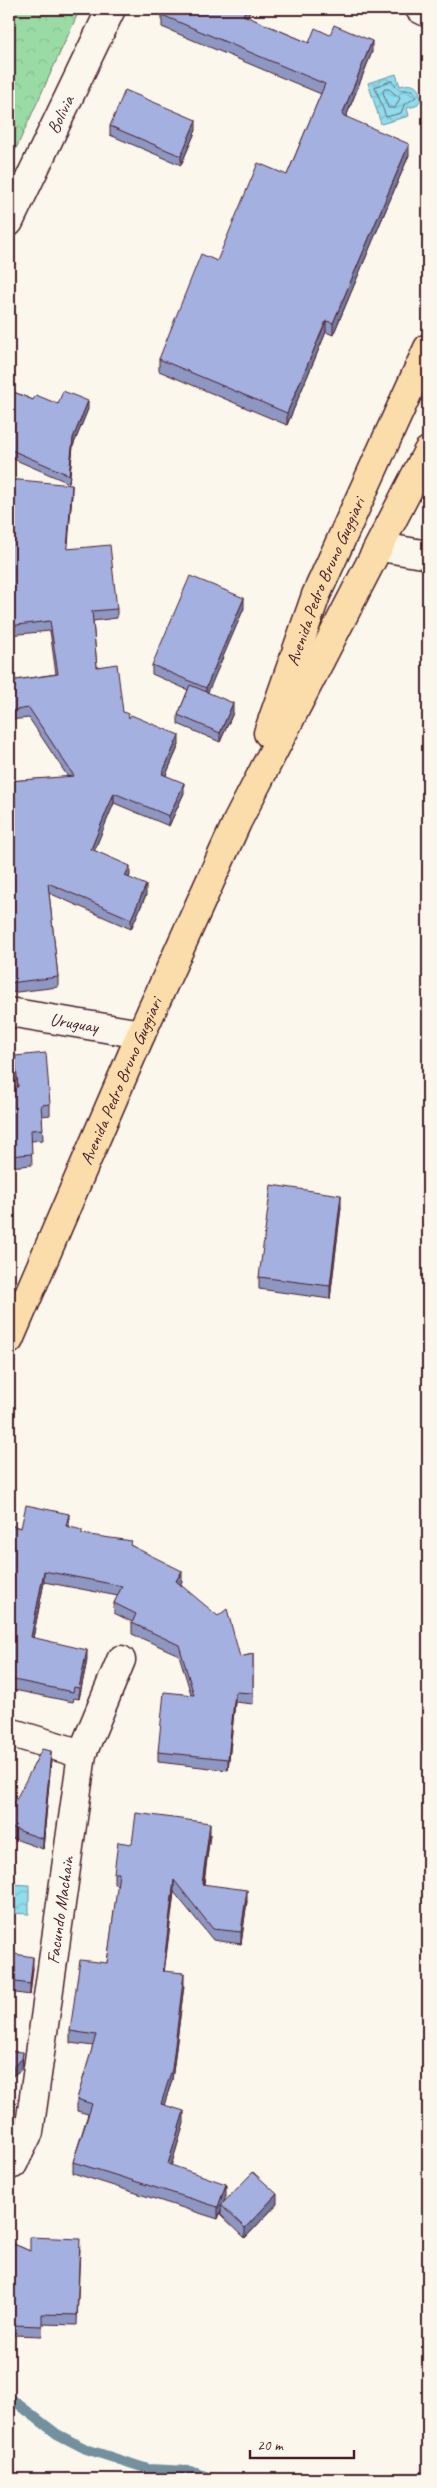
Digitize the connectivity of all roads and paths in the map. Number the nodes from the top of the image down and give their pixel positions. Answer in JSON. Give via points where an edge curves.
{"nodes":[{"id":1,"x":111,"y":9,"type":"edge"},
{"id":2,"x":420,"y":9,"type":"edge"},
{"id":3,"x":428,"y":12,"type":"edge"},
{"id":4,"x":9,"y":222,"type":"edge"},
{"id":5,"x":428,"y":348,"type":"edge"},
{"id":6,"x":428,"y":452,"type":"edge"},
{"id":7,"x":380,"y":547,"type":"junction"},
{"id":8,"x":428,"y":555,"type":"edge"},
{"id":9,"x":237,"y":822,"type":"junction"},
{"id":10,"x":9,"y":1012,"type":"edge"},
{"id":11,"x":141,"y":1034,"type":"junction"},
{"id":12,"x":9,"y":1340,"type":"edge"},
{"id":13,"x":121,"y":1660,"type":"dead end"},
{"id":14,"x":9,"y":1732,"type":"edge"},
{"id":15,"x":82,"y":1754,"type":"junction"},
{"id":16,"x":11,"y":2165,"type":"edge"}],
"edges":[{"from":1,"to":4,"type":"street","name":"Bolivia"},
{"from":2,"to":3,"type":"street"},
{"from":5,"to":9,"type":"main road","name":"Avenida Pedro Bruno Guggiari","via":[[316,595]]},
{"from":6,"to":7,"type":"main road","name":"Avenida Pedro Bruno Guggiari"},
{"from":7,"to":8,"type":"street"},
{"from":7,"to":9,"type":"main road","name":"Avenida Pedro Bruno Guggiari"},
{"from":9,"to":11,"type":"main road","name":"Avenida Pedro Bruno Guggiari"},
{"from":10,"to":11,"type":"street","name":"Uruguay"},
{"from":11,"to":12,"type":"main road","name":"Avenida Pedro Bruno Guggiari"},
{"from":13,"to":15,"type":"street","name":"Facundo Machain"},
{"from":14,"to":15,"type":"street"},
{"from":15,"to":16,"type":"street","name":"Facundo Machain","via":[[29,2132]]}]}
